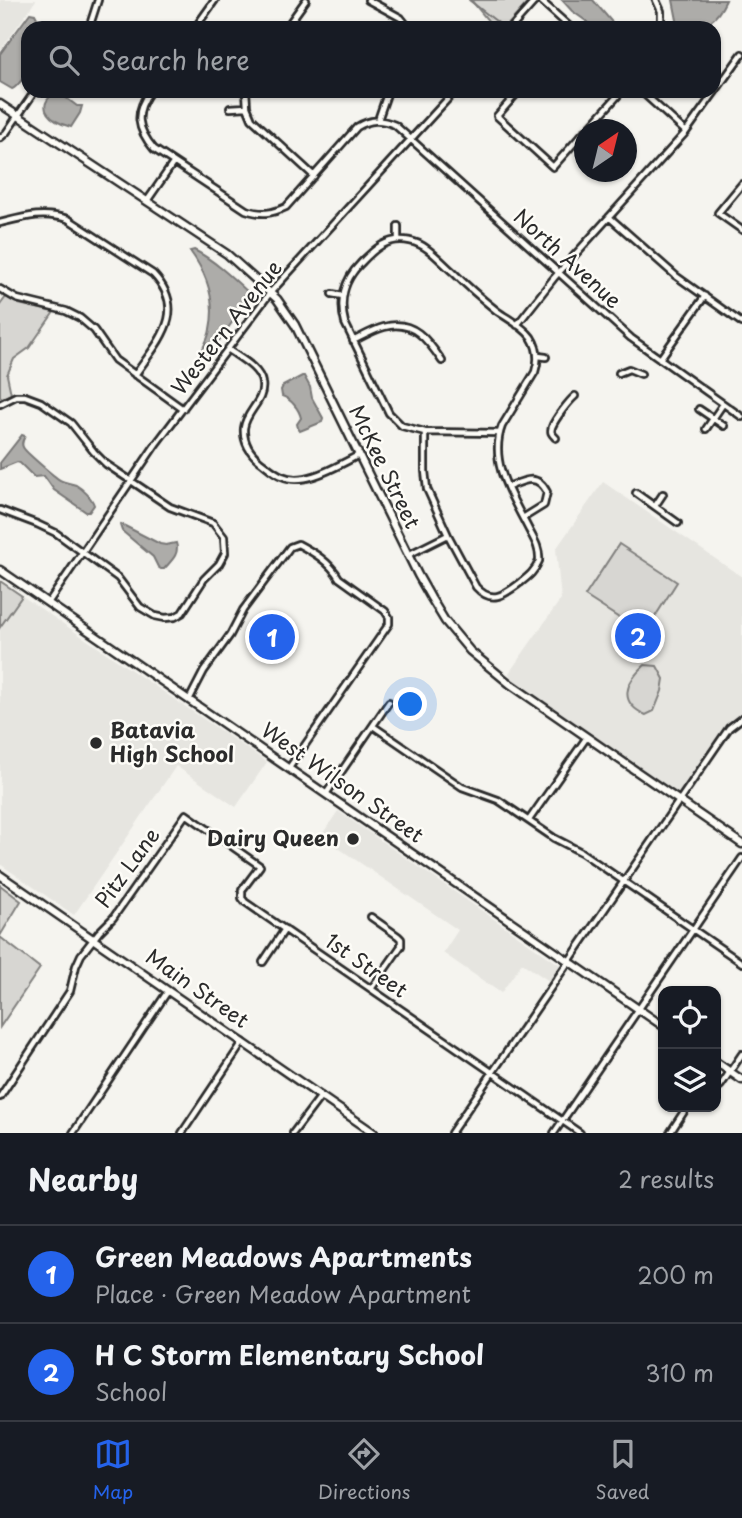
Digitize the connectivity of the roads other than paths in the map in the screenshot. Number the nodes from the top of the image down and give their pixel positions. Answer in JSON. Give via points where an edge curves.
{"nodes":[{"id":1,"x":98,"y":0,"type":"edge"},
{"id":2,"x":215,"y":0,"type":"edge"},
{"id":3,"x":306,"y":0,"type":"edge"},
{"id":4,"x":368,"y":0,"type":"edge"},
{"id":5,"x":538,"y":0,"type":"edge"},
{"id":6,"x":656,"y":0,"type":"edge"},
{"id":7,"x":91,"y":21,"type":"edge"},
{"id":8,"x":200,"y":21,"type":"edge"},
{"id":9,"x":291,"y":21,"type":"edge"},
{"id":10,"x":403,"y":21,"type":"edge"},
{"id":11,"x":518,"y":21,"type":"edge"},
{"id":12,"x":563,"y":21,"type":"edge"},
{"id":13,"x":661,"y":21,"type":"edge"},
{"id":14,"x":742,"y":54,"type":"edge"},
{"id":15,"x":721,"y":83,"type":"edge"},
{"id":16,"x":30,"y":98,"type":"edge"},
{"id":17,"x":146,"y":98,"type":"edge"},
{"id":18,"x":246,"y":98,"type":"edge"},
{"id":19,"x":385,"y":98,"type":"edge"},
{"id":20,"x":449,"y":98,"type":"edge"},
{"id":21,"x":513,"y":98,"type":"edge"},
{"id":22,"x":616,"y":98,"type":"edge"},
{"id":23,"x":649,"y":98,"type":"edge"},
{"id":24,"x":710,"y":98,"type":"edge"},
{"id":25,"x":0,"y":104,"type":"edge"},
{"id":26,"x":247,"y":107,"type":"junction"},
{"id":27,"x":230,"y":108,"type":"dead end"},
{"id":28,"x":18,"y":116,"type":"junction"},
{"id":29,"x":597,"y":119,"type":"edge"},
{"id":30,"x":378,"y":120,"type":"junction"},
{"id":31,"x":686,"y":132,"type":"junction"},
{"id":32,"x":0,"y":138,"type":"edge"},
{"id":33,"x":411,"y":139,"type":"junction"},
{"id":34,"x":574,"y":144,"type":"edge"},
{"id":35,"x":174,"y":162,"type":"junction"},
{"id":36,"x":314,"y":176,"type":"junction"},
{"id":37,"x":742,"y":184,"type":"edge"},
{"id":38,"x":147,"y":201,"type":"junction"},
{"id":39,"x":609,"y":217,"type":"junction"},
{"id":40,"x":0,"y":223,"type":"edge"},
{"id":41,"x":398,"y":226,"type":"dead end"},
{"id":42,"x":742,"y":230,"type":"edge"},
{"id":43,"x":399,"y":240,"type":"junction"},
{"id":44,"x":558,"y":273,"type":"junction"},
{"id":45,"x":0,"y":289,"type":"edge"},
{"id":46,"x":270,"y":293,"type":"junction"},
{"id":47,"x":332,"y":294,"type":"dead end"},
{"id":48,"x":343,"y":296,"type":"junction"},
{"id":49,"x":705,"y":296,"type":"junction"},
{"id":50,"x":742,"y":323,"type":"edge"},
{"id":51,"x":517,"y":325,"type":"junction"},
{"id":52,"x":353,"y":341,"type":"junction"},
{"id":53,"x":229,"y":350,"type":"junction"},
{"id":54,"x":538,"y":356,"type":"junction"},
{"id":55,"x":546,"y":357,"type":"dead end"},
{"id":56,"x":660,"y":359,"type":"junction"},
{"id":57,"x":442,"y":361,"type":"dead end"},
{"id":58,"x":619,"y":373,"type":"dead end"},
{"id":59,"x":641,"y":374,"type":"dead end"},
{"id":60,"x":135,"y":375,"type":"junction"},
{"id":61,"x":575,"y":396,"type":"dead end"},
{"id":62,"x":0,"y":404,"type":"edge"},
{"id":63,"x":723,"y":404,"type":"junction"},
{"id":64,"x":183,"y":409,"type":"junction"},
{"id":65,"x":699,"y":409,"type":"dead end"},
{"id":66,"x":714,"y":417,"type":"junction"},
{"id":67,"x":742,"y":417,"type":"edge"},
{"id":68,"x":724,"y":426,"type":"dead end"},
{"id":69,"x":706,"y":429,"type":"dead end"},
{"id":70,"x":425,"y":432,"type":"junction"},
{"id":71,"x":500,"y":433,"type":"junction"},
{"id":72,"x":556,"y":439,"type":"dead end"},
{"id":73,"x":359,"y":455,"type":"junction"},
{"id":74,"x":131,"y":481,"type":"junction"},
{"id":75,"x":508,"y":487,"type":"junction"},
{"id":76,"x":636,"y":493,"type":"dead end"},
{"id":77,"x":663,"y":494,"type":"dead end"},
{"id":78,"x":655,"y":506,"type":"junction"},
{"id":79,"x":0,"y":510,"type":"edge"},
{"id":80,"x":523,"y":518,"type":"junction"},
{"id":81,"x":678,"y":523,"type":"dead end"},
{"id":82,"x":448,"y":535,"type":"junction"},
{"id":83,"x":82,"y":552,"type":"junction"},
{"id":84,"x":408,"y":555,"type":"junction"},
{"id":85,"x":0,"y":570,"type":"edge"},
{"id":86,"x":48,"y":603,"type":"junction"},
{"id":87,"x":189,"y":699,"type":"junction"},
{"id":88,"x":389,"y":702,"type":"dead end"},
{"id":89,"x":742,"y":718,"type":"edge"},
{"id":90,"x":373,"y":726,"type":"junction"},
{"id":91,"x":587,"y":737,"type":"junction"},
{"id":92,"x":289,"y":768,"type":"junction"},
{"id":93,"x":326,"y":794,"type":"junction"},
{"id":94,"x":679,"y":801,"type":"junction"},
{"id":95,"x":186,"y":814,"type":"joint"},
{"id":96,"x":529,"y":820,"type":"junction"},
{"id":97,"x":742,"y":844,"type":"edge"},
{"id":98,"x":742,"y":858,"type":"edge"},
{"id":99,"x":0,"y":875,"type":"edge"},
{"id":100,"x":624,"y":882,"type":"junction"},
{"id":101,"x":371,"y":917,"type":"dead end"},
{"id":102,"x":285,"y":929,"type":"junction"},
{"id":103,"x":693,"y":929,"type":"junction"},
{"id":104,"x":93,"y":939,"type":"junction"},
{"id":105,"x":263,"y":962,"type":"dead end"},
{"id":106,"x":569,"y":962,"type":"junction"},
{"id":107,"x":742,"y":962,"type":"edge"},
{"id":108,"x":371,"y":989,"type":"junction"},
{"id":109,"x":169,"y":990,"type":"junction"},
{"id":110,"x":638,"y":1009,"type":"junction"},
{"id":111,"x":658,"y":1023,"type":"edge"},
{"id":112,"x":243,"y":1042,"type":"junction"},
{"id":113,"x":742,"y":1054,"type":"edge"},
{"id":114,"x":721,"y":1066,"type":"edge"},
{"id":115,"x":730,"y":1072,"type":"junction"},
{"id":116,"x":493,"y":1073,"type":"junction"},
{"id":117,"x":742,"y":1080,"type":"edge"},
{"id":118,"x":721,"y":1083,"type":"edge"},
{"id":119,"x":321,"y":1096,"type":"junction"},
{"id":120,"x":0,"y":1097,"type":"edge"},
{"id":121,"x":684,"y":1112,"type":"edge"},
{"id":122,"x":562,"y":1121,"type":"junction"},
{"id":123,"x":73,"y":1133,"type":"edge"},
{"id":124,"x":182,"y":1133,"type":"edge"},
{"id":125,"x":293,"y":1133,"type":"edge"},
{"id":126,"x":374,"y":1133,"type":"edge"},
{"id":127,"x":452,"y":1133,"type":"edge"},
{"id":128,"x":554,"y":1133,"type":"edge"},
{"id":129,"x":580,"y":1133,"type":"edge"},
{"id":130,"x":670,"y":1133,"type":"edge"}],
"edges":[{"from":1,"to":7,"type":"street"},
{"from":2,"to":8,"type":"street"},
{"from":3,"to":9,"type":"street"},
{"from":4,"to":10,"type":"street"},
{"from":5,"to":11,"type":"street"},
{"from":5,"to":12,"type":"street"},
{"from":6,"to":13,"type":"street"},
{"from":14,"to":15,"type":"street"},
{"from":16,"to":28,"type":"street"},
{"from":17,"to":35,"type":"street","via":[[139,126],[144,138]]},
{"from":18,"to":26,"type":"street"},
{"from":19,"to":30,"type":"street"},
{"from":20,"to":33,"type":"street","name":"Western Avenue"},
{"from":21,"to":34,"type":"street","via":[[497,116],[553,167]]},
{"from":22,"to":29,"type":"street"},
{"from":23,"to":31,"type":"street"},
{"from":24,"to":31,"type":"street"},
{"from":25,"to":28,"type":"main road","name":"McKee Street"},
{"from":26,"to":27,"type":"street"},
{"from":26,"to":36,"type":"street","via":[[257,125]]},
{"from":28,"to":32,"type":"street"},
{"from":28,"to":38,"type":"main road","name":"McKee Street"},
{"from":30,"to":33,"type":"street","name":"North Avenue","via":[[395,125]]},
{"from":30,"to":36,"type":"street","via":[[356,127]]},
{"from":31,"to":39,"type":"street"},
{"from":33,"to":44,"type":"street","name":"North Avenue"},
{"from":33,"to":46,"type":"street","name":"Western Avenue"},
{"from":35,"to":36,"type":"street","via":[[260,215],[286,207]]},
{"from":35,"to":38,"type":"street"},
{"from":37,"to":42,"type":"street","via":[[718,213]]},
{"from":38,"to":46,"type":"main road","name":"McKee Street","via":[[227,254]]},
{"from":39,"to":44,"type":"street"},
{"from":39,"to":49,"type":"street"},
{"from":40,"to":60,"type":"street","via":[[39,214],[58,215],[160,281],[169,302],[169,322]]},
{"from":41,"to":43,"type":"street"},
{"from":43,"to":48,"type":"street","via":[[373,250],[356,267]]},
{"from":43,"to":51,"type":"street","via":[[424,247]]},
{"from":44,"to":51,"type":"street"},
{"from":44,"to":56,"type":"street","name":"North Avenue"},
{"from":45,"to":60,"type":"street","via":[[17,299],[80,318],[115,360]]},
{"from":46,"to":53,"type":"street","name":"Western Avenue"},
{"from":46,"to":73,"type":"main road","name":"McKee Street","via":[[295,325]]},
{"from":47,"to":48,"type":"street"},
{"from":48,"to":52,"type":"street","via":[[343,314]]},
{"from":49,"to":50,"type":"street"},
{"from":49,"to":56,"type":"street"},
{"from":51,"to":54,"type":"street","via":[[530,336]]},
{"from":52,"to":57,"type":"street","via":[[385,327],[407,327],[422,334]]},
{"from":52,"to":70,"type":"street","via":[[388,413],[402,426]]},
{"from":53,"to":64,"type":"street","name":"Western Avenue"},
{"from":53,"to":73,"type":"street","via":[[262,380],[263,390],[244,427],[247,447],[258,459],[295,480]]},
{"from":54,"to":55,"type":"street"},
{"from":54,"to":71,"type":"street","via":[[535,372]]},
{"from":56,"to":63,"type":"street","name":"North Avenue"},
{"from":58,"to":59,"type":"street","via":[[629,369]]},
{"from":60,"to":64,"type":"street"},
{"from":61,"to":72,"type":"street","via":[[552,427]]},
{"from":62,"to":74,"type":"street","via":[[16,396],[33,398],[64,417],[100,458]]},
{"from":63,"to":66,"type":"street"},
{"from":63,"to":67,"type":"street","name":"North Avenue"},
{"from":64,"to":74,"type":"street","name":"Western Avenue"},
{"from":65,"to":66,"type":"street"},
{"from":66,"to":68,"type":"street"},
{"from":66,"to":69,"type":"street"},
{"from":70,"to":71,"type":"street"},
{"from":70,"to":82,"type":"street","via":[[427,489]]},
{"from":71,"to":75,"type":"street","via":[[498,459]]},
{"from":73,"to":84,"type":"main road","name":"McKee Street"},
{"from":74,"to":83,"type":"street","name":"Western Avenue"},
{"from":74,"to":83,"type":"street","via":[[170,507],[213,523],[224,537],[223,558],[182,613],[165,618],[140,607],[118,578]]},
{"from":75,"to":80,"type":"street"},
{"from":75,"to":80,"type":"street","via":[[536,480],[547,492],[544,505]]},
{"from":76,"to":78,"type":"street"},
{"from":77,"to":78,"type":"street"},
{"from":78,"to":81,"type":"street"},
{"from":79,"to":83,"type":"street","via":[[47,528]]},
{"from":80,"to":82,"type":"street","via":[[540,561],[534,572],[503,596],[481,592]]},
{"from":82,"to":84,"type":"street"},
{"from":83,"to":86,"type":"street","name":"Western Avenue"},
{"from":84,"to":91,"type":"main road","name":"McKee Street","via":[[445,621],[470,651]]},
{"from":85,"to":86,"type":"main road","name":"West Wilson Street"},
{"from":86,"to":87,"type":"main road","name":"West Wilson Street"},
{"from":87,"to":92,"type":"main road","name":"West Wilson Street"},
{"from":87,"to":92,"type":"street","via":[[243,610],[290,547],[298,544],[320,558],[385,611],[389,624]]},
{"from":88,"to":90,"type":"street"},
{"from":89,"to":94,"type":"street","via":[[729,729]]},
{"from":90,"to":93,"type":"street"},
{"from":90,"to":96,"type":"street","via":[[462,787],[498,800]]},
{"from":91,"to":94,"type":"main road","name":"McKee Street"},
{"from":91,"to":96,"type":"street"},
{"from":92,"to":93,"type":"main road","name":"West Wilson Street"},
{"from":93,"to":106,"type":"main road","name":"West Wilson Street"},
{"from":94,"to":97,"type":"main road","name":"McKee Street"},
{"from":94,"to":100,"type":"street"},
{"from":95,"to":102,"type":"street","name":"1st Street","via":[[260,866],[242,890],[242,898]]},
{"from":95,"to":104,"type":"street","name":"Pitz Lane","via":[[113,918]]},
{"from":96,"to":100,"type":"street"},
{"from":98,"to":103,"type":"street"},
{"from":99,"to":104,"type":"main road","name":"Main Street"},
{"from":100,"to":103,"type":"street"},
{"from":100,"to":106,"type":"street"},
{"from":101,"to":108,"type":"street","via":[[398,936],[401,946]]},
{"from":102,"to":105,"type":"street"},
{"from":102,"to":108,"type":"street","name":"1st Street"},
{"from":103,"to":107,"type":"street"},
{"from":103,"to":110,"type":"street"},
{"from":104,"to":109,"type":"main road","name":"Main Street"},
{"from":104,"to":120,"type":"street","name":"Pitz Lane","via":[[76,965],[68,996]]},
{"from":106,"to":110,"type":"main road","name":"West Wilson Street"},
{"from":106,"to":116,"type":"street"},
{"from":108,"to":116,"type":"street","name":"1st Street"},
{"from":109,"to":112,"type":"main road","name":"Main Street"},
{"from":109,"to":123,"type":"street"},
{"from":110,"to":111,"type":"main road","name":"West Wilson Street"},
{"from":110,"to":122,"type":"street"},
{"from":112,"to":119,"type":"main road","name":"Main Street"},
{"from":112,"to":124,"type":"street"},
{"from":113,"to":115,"type":"street"},
{"from":114,"to":115,"type":"main road"},
{"from":115,"to":117,"type":"main road"},
{"from":115,"to":118,"type":"street"},
{"from":116,"to":122,"type":"street","name":"1st Street"},
{"from":116,"to":127,"type":"street"},
{"from":119,"to":125,"type":"street"},
{"from":119,"to":126,"type":"main road","name":"Main Street"},
{"from":121,"to":130,"type":"street"},
{"from":122,"to":128,"type":"street"},
{"from":122,"to":129,"type":"street","name":"1st Street"}]}
